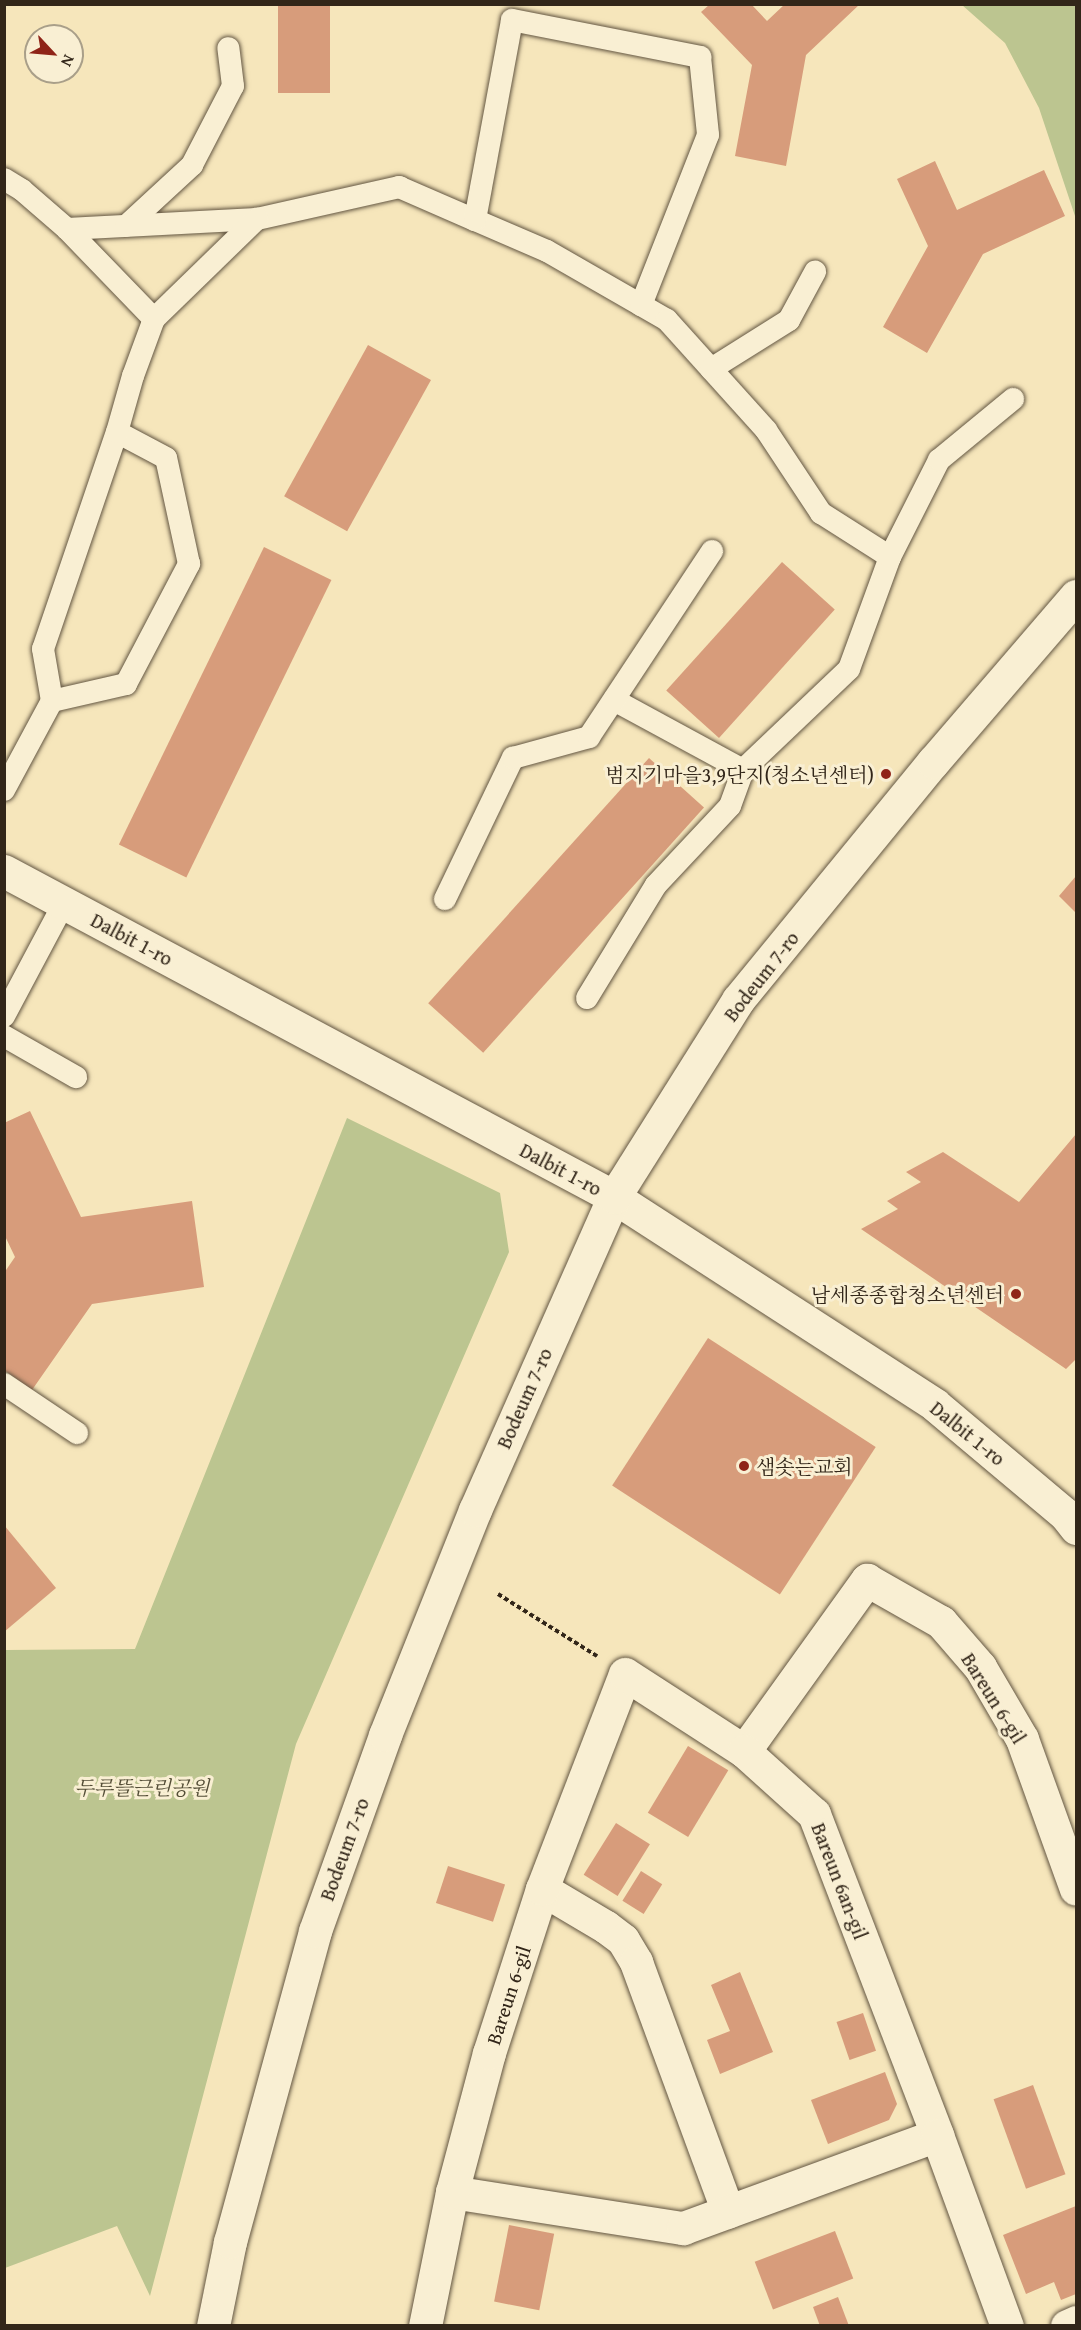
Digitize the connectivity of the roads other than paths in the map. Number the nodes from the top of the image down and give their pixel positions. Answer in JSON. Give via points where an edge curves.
{"nodes":[{"id":1,"x":228,"y":48,"type":"dead end"},
{"id":2,"x":4,"y":179,"type":"edge"},
{"id":3,"x":257,"y":219,"type":"junction"},
{"id":4,"x":475,"y":220,"type":"junction"},
{"id":5,"x":126,"y":226,"type":"junction"},
{"id":6,"x":67,"y":229,"type":"junction"},
{"id":7,"x":815,"y":272,"type":"dead end"},
{"id":8,"x":640,"y":305,"type":"junction"},
{"id":9,"x":154,"y":319,"type":"junction"},
{"id":10,"x":711,"y":369,"type":"junction"},
{"id":11,"x":1013,"y":399,"type":"dead end"},
{"id":12,"x":117,"y":432,"type":"junction"},
{"id":13,"x":712,"y":551,"type":"dead end"},
{"id":14,"x":890,"y":557,"type":"junction"},
{"id":15,"x":1077,"y":596,"type":"edge"},
{"id":16,"x":614,"y":700,"type":"junction"},
{"id":17,"x":52,"y":701,"type":"junction"},
{"id":18,"x":743,"y":770,"type":"junction"},
{"id":19,"x":4,"y":790,"type":"edge"},
{"id":20,"x":4,"y":871,"type":"edge"},
{"id":21,"x":445,"y":899,"type":"dead end"},
{"id":22,"x":64,"y":903,"type":"junction"},
{"id":23,"x":587,"y":998,"type":"dead end"},
{"id":24,"x":4,"y":1016,"type":"edge"},
{"id":25,"x":4,"y":1036,"type":"edge"},
{"id":26,"x":76,"y":1077,"type":"dead end"},
{"id":27,"x":614,"y":1197,"type":"junction"},
{"id":28,"x":4,"y":1384,"type":"edge"},
{"id":29,"x":76,"y":1433,"type":"dead end"},
{"id":30,"x":1077,"y":1528,"type":"edge"},
{"id":31,"x":625,"y":1674,"type":"joint"},
{"id":32,"x":744,"y":1751,"type":"junction"},
{"id":33,"x":542,"y":1889,"type":"junction"},
{"id":34,"x":1077,"y":1889,"type":"edge"},
{"id":35,"x":937,"y":2135,"type":"junction"},
{"id":36,"x":452,"y":2192,"type":"junction"},
{"id":37,"x":728,"y":2212,"type":"junction"},
{"id":38,"x":1077,"y":2322,"type":"edge"},
{"id":39,"x":213,"y":2325,"type":"edge"},
{"id":40,"x":424,"y":2325,"type":"edge"},
{"id":41,"x":1007,"y":2325,"type":"edge"},
{"id":42,"x":1067,"y":2325,"type":"edge"}],
"edges":[{"from":1,"to":5,"type":"lane","via":[[233,86],[192,165]]},
{"from":2,"to":6,"type":"lane"},
{"from":3,"to":4,"type":"lane","via":[[399,188]]},
{"from":3,"to":5,"type":"lane"},
{"from":3,"to":9,"type":"lane"},
{"from":4,"to":8,"type":"lane","via":[[547,251]]},
{"from":4,"to":8,"type":"lane","via":[[512,20],[700,57],[708,135]]},
{"from":5,"to":6,"type":"lane"},
{"from":6,"to":9,"type":"lane"},
{"from":7,"to":10,"type":"lane","via":[[789,320]]},
{"from":8,"to":10,"type":"lane","via":[[667,320]]},
{"from":9,"to":12,"type":"lane"},
{"from":10,"to":14,"type":"lane","via":[[766,430],[821,513]]},
{"from":11,"to":14,"type":"lane","via":[[939,460]]},
{"from":12,"to":17,"type":"lane","via":[[43,649]]},
{"from":12,"to":17,"type":"lane","via":[[166,458],[189,564],[126,684]]},
{"from":13,"to":16,"type":"lane"},
{"from":14,"to":18,"type":"lane","via":[[849,669]]},
{"from":15,"to":27,"type":"street","name":"Bodeum 7-ro","via":[[933,762],[738,1000]]},
{"from":16,"to":18,"type":"lane"},
{"from":16,"to":21,"type":"lane","via":[[589,737],[513,758]]},
{"from":17,"to":19,"type":"lane"},
{"from":18,"to":23,"type":"lane","via":[[730,806],[656,885]]},
{"from":20,"to":22,"type":"street","name":"Dalbit 1-ro"},
{"from":22,"to":24,"type":"lane"},
{"from":22,"to":27,"type":"street","name":"Dalbit 1-ro"},
{"from":25,"to":26,"type":"lane"},
{"from":27,"to":30,"type":"street","name":"Dalbit 1-ro","via":[[935,1405]]},
{"from":27,"to":39,"type":"street","name":"Bodeum 7-ro","via":[[475,1510],[385,1735],[315,1931],[230,2242]]},
{"from":28,"to":29,"type":"lane"},
{"from":31,"to":32,"type":"street","name":"Bareun 6an-gil"},
{"from":31,"to":33,"type":"street","name":"Bareun 6-gil"},
{"from":32,"to":34,"type":"street","name":"Bareun 6-gil","via":[[867,1580],[941,1622],[980,1667],[1022,1739]]},
{"from":32,"to":35,"type":"street","name":"Bareun 6an-gil","via":[[814,1814]]},
{"from":33,"to":36,"type":"street","name":"Bareun 6-gil","via":[[489,2053]]},
{"from":33,"to":37,"type":"street","via":[[606,1927],[622,1940],[636,1962]]},
{"from":35,"to":37,"type":"street"},
{"from":35,"to":41,"type":"street","name":"Bareun 6an-gil"},
{"from":36,"to":37,"type":"street","via":[[682,2228]]},
{"from":36,"to":40,"type":"street","name":"Bareun 6-gil"},
{"from":38,"to":42,"type":"street"}]}
